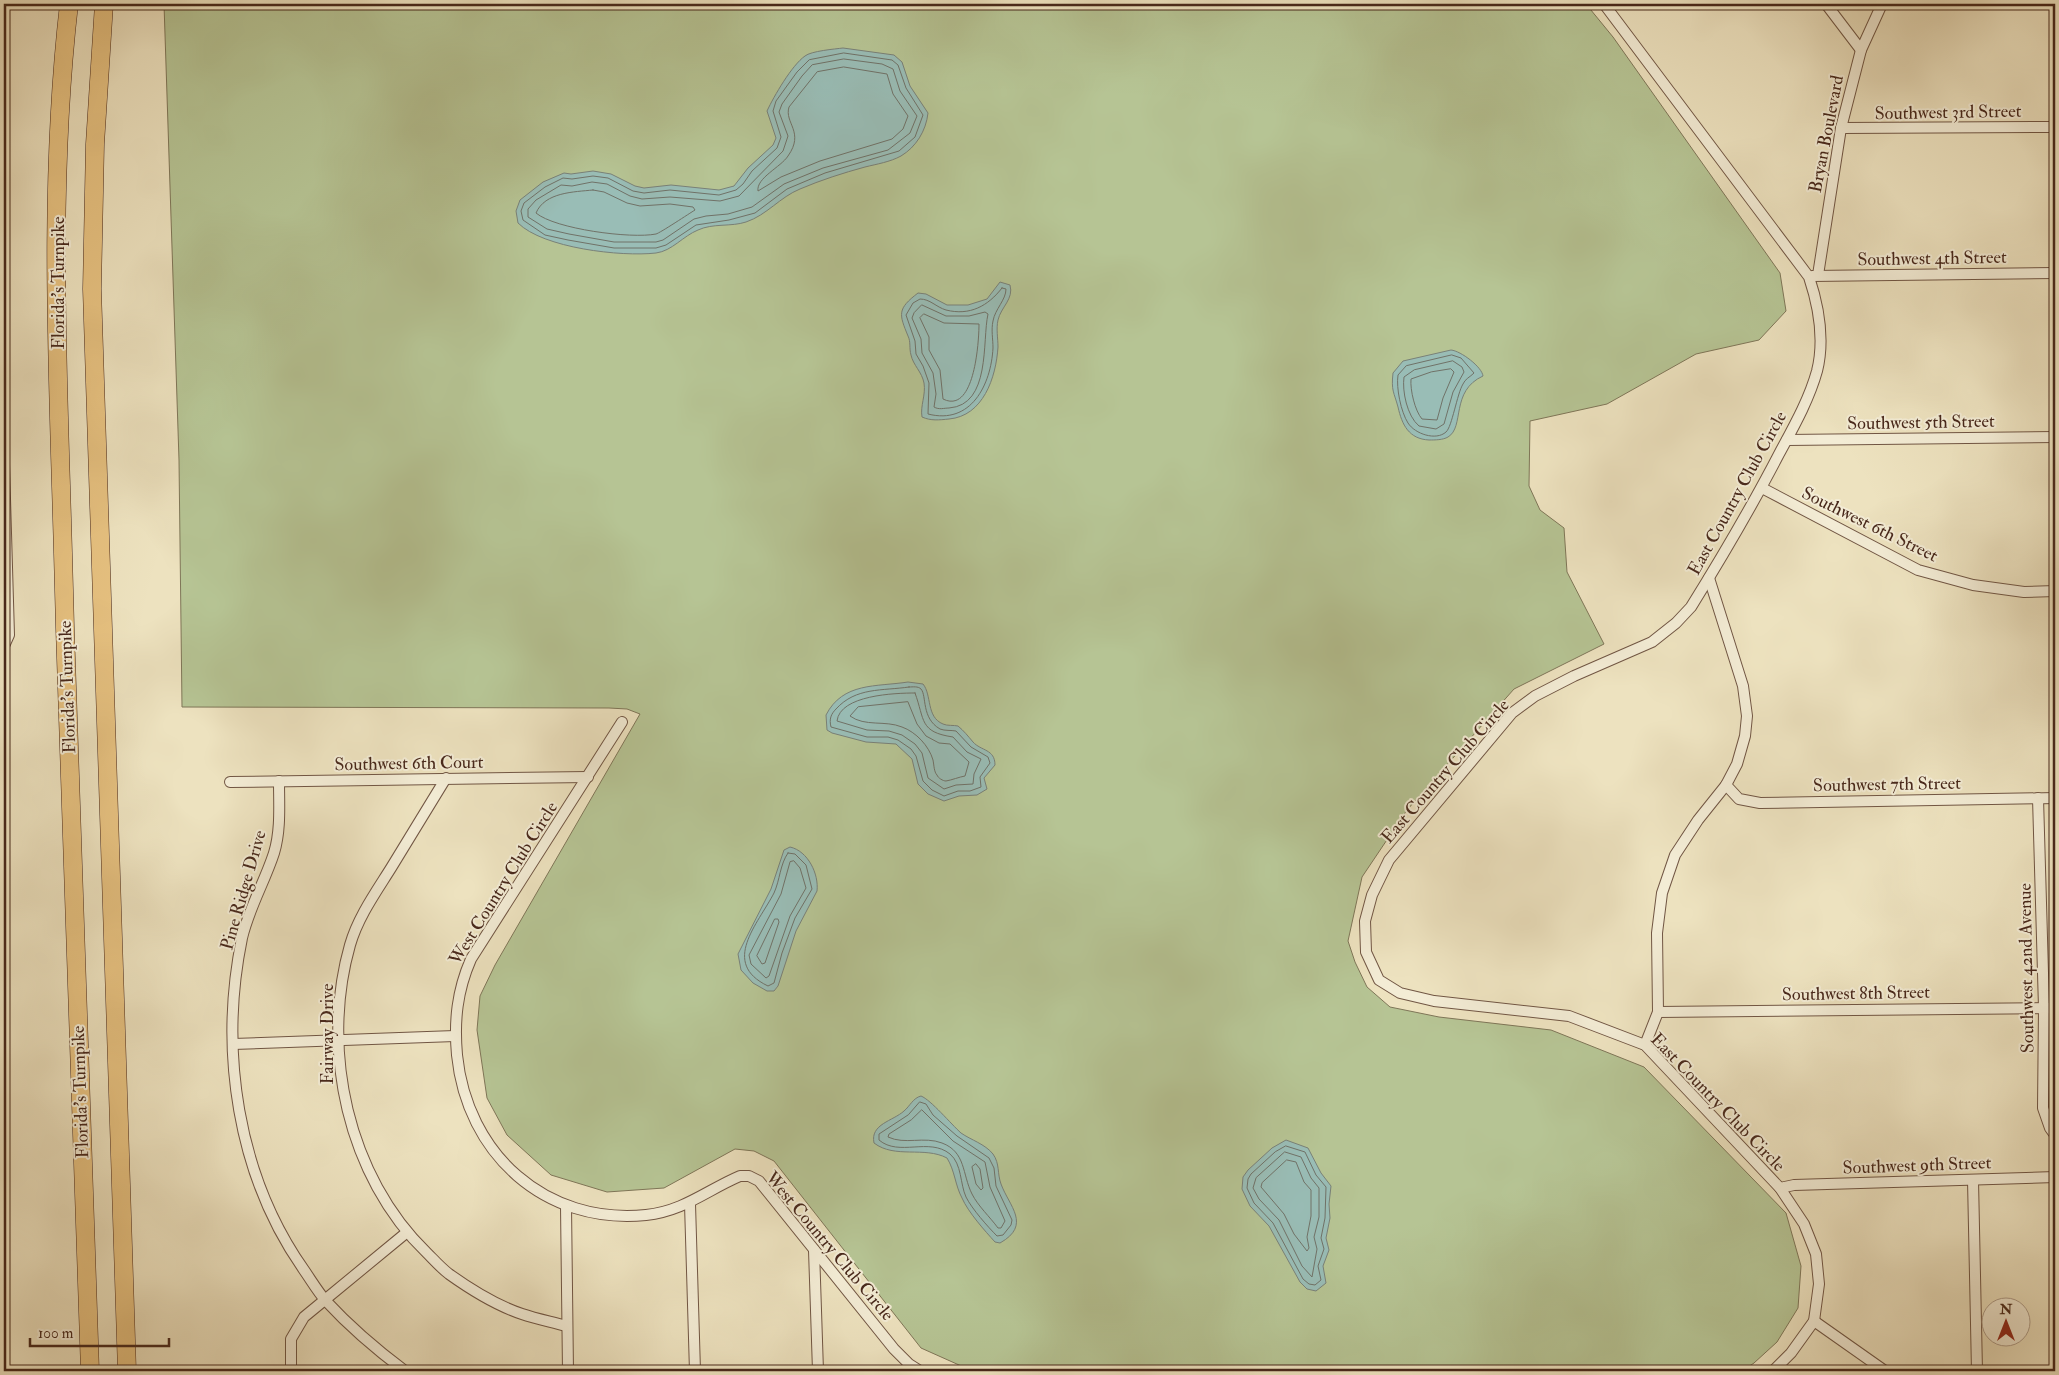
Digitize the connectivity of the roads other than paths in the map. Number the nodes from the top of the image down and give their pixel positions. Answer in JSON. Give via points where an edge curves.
{"nodes":[{"id":1,"x":69,"y":4,"type":"edge"},
{"id":2,"x":104,"y":4,"type":"edge"},
{"id":3,"x":1604,"y":4,"type":"edge"},
{"id":4,"x":1826,"y":4,"type":"edge"},
{"id":5,"x":1882,"y":4,"type":"edge"},
{"id":6,"x":1861,"y":50,"type":"junction"},
{"id":7,"x":2055,"y":127,"type":"edge"},
{"id":8,"x":1841,"y":128,"type":"junction"},
{"id":9,"x":2055,"y":273,"type":"edge"},
{"id":10,"x":1813,"y":276,"type":"junction"},
{"id":11,"x":2055,"y":437,"type":"edge"},
{"id":12,"x":1787,"y":440,"type":"junction"},
{"id":13,"x":4,"y":465,"type":"edge"},
{"id":14,"x":1762,"y":488,"type":"junction"},
{"id":15,"x":5,"y":522,"type":"edge"},
{"id":16,"x":1709,"y":578,"type":"junction"},
{"id":17,"x":2055,"y":591,"type":"edge"},
{"id":18,"x":5,"y":646,"type":"edge"},
{"id":19,"x":622,"y":722,"type":"dead end"},
{"id":20,"x":446,"y":778,"type":"junction"},
{"id":21,"x":588,"y":778,"type":"junction"},
{"id":22,"x":279,"y":781,"type":"junction"},
{"id":23,"x":230,"y":782,"type":"dead end"},
{"id":24,"x":1726,"y":785,"type":"junction"},
{"id":25,"x":2038,"y":798,"type":"junction"},
{"id":26,"x":2055,"y":798,"type":"edge"},
{"id":27,"x":2044,"y":1008,"type":"junction"},
{"id":28,"x":2055,"y":1008,"type":"edge"},
{"id":29,"x":1658,"y":1012,"type":"junction"},
{"id":30,"x":456,"y":1036,"type":"junction"},
{"id":31,"x":340,"y":1040,"type":"junction"},
{"id":32,"x":234,"y":1044,"type":"junction"},
{"id":33,"x":1645,"y":1045,"type":"junction"},
{"id":34,"x":2055,"y":1136,"type":"edge"},
{"id":35,"x":2055,"y":1177,"type":"edge"},
{"id":36,"x":1973,"y":1180,"type":"junction"},
{"id":37,"x":1780,"y":1188,"type":"junction"},
{"id":38,"x":690,"y":1204,"type":"junction"},
{"id":39,"x":566,"y":1206,"type":"junction"},
{"id":40,"x":406,"y":1233,"type":"junction"},
{"id":41,"x":814,"y":1250,"type":"junction"},
{"id":42,"x":325,"y":1300,"type":"junction"},
{"id":43,"x":1814,"y":1320,"type":"junction"},
{"id":44,"x":566,"y":1326,"type":"junction"},
{"id":45,"x":90,"y":1371,"type":"edge"},
{"id":46,"x":127,"y":1371,"type":"edge"},
{"id":47,"x":291,"y":1371,"type":"edge"},
{"id":48,"x":405,"y":1371,"type":"edge"},
{"id":49,"x":568,"y":1371,"type":"edge"},
{"id":50,"x":695,"y":1371,"type":"edge"},
{"id":51,"x":818,"y":1371,"type":"edge"},
{"id":52,"x":920,"y":1371,"type":"edge"},
{"id":53,"x":1773,"y":1371,"type":"edge"},
{"id":54,"x":1885,"y":1371,"type":"edge"},
{"id":55,"x":1976,"y":1371,"type":"edge"}],
"edges":[{"from":1,"to":45,"type":"highway","name":"Florida's Turnpike","via":[[59,152],[56,291]]},
{"from":2,"to":46,"type":"highway","name":"Florida's Turnpike","via":[[95,144],[92,289]]},
{"from":3,"to":10,"type":"street","name":"East Country Club Circle"},
{"from":4,"to":6,"type":"street"},
{"from":5,"to":6,"type":"street","name":"Bryan Boulevard"},
{"from":6,"to":8,"type":"street","name":"Bryan Boulevard"},
{"from":7,"to":8,"type":"street","name":"Southwest 3rd Street"},
{"from":8,"to":10,"type":"street","name":"Bryan Boulevard"},
{"from":9,"to":10,"type":"street","name":"Southwest 4th Street"},
{"from":10,"to":12,"type":"street","name":"East Country Club Circle","via":[[1821,338],[1817,370]]},
{"from":11,"to":12,"type":"street","name":"Southwest 5th Street"},
{"from":12,"to":14,"type":"street","name":"East Country Club Circle"},
{"from":13,"to":15,"type":"street"},
{"from":14,"to":16,"type":"street","name":"East Country Club Circle"},
{"from":14,"to":17,"type":"street","name":"Southwest 6th Street","via":[[1918,570],[1973,585],[2024,592]]},
{"from":15,"to":18,"type":"street","via":[[9,635]]},
{"from":16,"to":24,"type":"street","via":[[1743,686],[1747,716],[1737,764]]},
{"from":16,"to":33,"type":"street","name":"East Country Club Circle","via":[[1686,612],[1652,642],[1574,676],[1535,696],[1512,713],[1389,860],[1372,895],[1365,922],[1366,952],[1379,980],[1400,993],[1434,1001],[1569,1016]]},
{"from":19,"to":21,"type":"street","name":"West Country Club Circle"},
{"from":20,"to":21,"type":"street","name":"Southwest 6th Court"},
{"from":20,"to":22,"type":"street","name":"Southwest 6th Court"},
{"from":20,"to":31,"type":"street","name":"Fairway Drive","via":[[367,906],[351,943],[343,976]]},
{"from":21,"to":30,"type":"street","name":"West Country Club Circle","via":[[471,959],[457,1001]]},
{"from":22,"to":23,"type":"street","name":"Southwest 6th Court"},
{"from":22,"to":32,"type":"street","name":"Pine Ridge Drive","via":[[278,832],[274,852],[243,936],[234,992]]},
{"from":24,"to":25,"type":"street","name":"Southwest 7th Street","via":[[1739,799],[1760,803]]},
{"from":24,"to":29,"type":"street","via":[[1675,855],[1662,893],[1657,933]]},
{"from":25,"to":26,"type":"street","name":"Southwest 7th Street"},
{"from":25,"to":27,"type":"street","name":"Southwest 42nd Avenue"},
{"from":27,"to":28,"type":"street","name":"Southwest 8th Street"},
{"from":27,"to":29,"type":"street","name":"Southwest 8th Street"},
{"from":27,"to":34,"type":"street","name":"Southwest 42nd Avenue","via":[[2043,1108]]},
{"from":29,"to":33,"type":"street"},
{"from":30,"to":31,"type":"street"},
{"from":30,"to":39,"type":"street","name":"West Country Club Circle","via":[[460,1084],[477,1127],[504,1165],[536,1191]]},
{"from":31,"to":32,"type":"street"},
{"from":31,"to":40,"type":"street","name":"Fairway Drive","via":[[341,1079],[356,1141],[373,1180]]},
{"from":32,"to":42,"type":"street","name":"Pine Ridge Drive","via":[[238,1109],[259,1184],[289,1248]]},
{"from":33,"to":37,"type":"street","name":"East Country Club Circle"},
{"from":35,"to":36,"type":"street","name":"Southwest 9th Street"},
{"from":36,"to":37,"type":"street","name":"Southwest 9th Street"},
{"from":36,"to":55,"type":"street"},
{"from":37,"to":43,"type":"street","name":"East Country Club Circle","via":[[1804,1224],[1816,1254],[1819,1284]]},
{"from":38,"to":39,"type":"street","name":"West Country Club Circle","via":[[646,1215],[619,1216]]},
{"from":38,"to":41,"type":"street","name":"West Country Club Circle","via":[[731,1180],[749,1176],[759,1181]]},
{"from":38,"to":50,"type":"street"},
{"from":39,"to":44,"type":"street"},
{"from":40,"to":42,"type":"street"},
{"from":40,"to":44,"type":"street","name":"Fairway Drive","via":[[448,1273],[491,1298],[521,1314]]},
{"from":41,"to":51,"type":"street"},
{"from":41,"to":52,"type":"street","name":"West Country Club Circle","via":[[894,1348]]},
{"from":42,"to":47,"type":"street","via":[[296,1326],[291,1339]]},
{"from":42,"to":48,"type":"street","name":"Pine Ridge Drive","via":[[376,1349]]},
{"from":43,"to":53,"type":"street","name":"East Country Club Circle","via":[[1791,1353]]},
{"from":43,"to":54,"type":"street"},
{"from":44,"to":49,"type":"street"}]}
